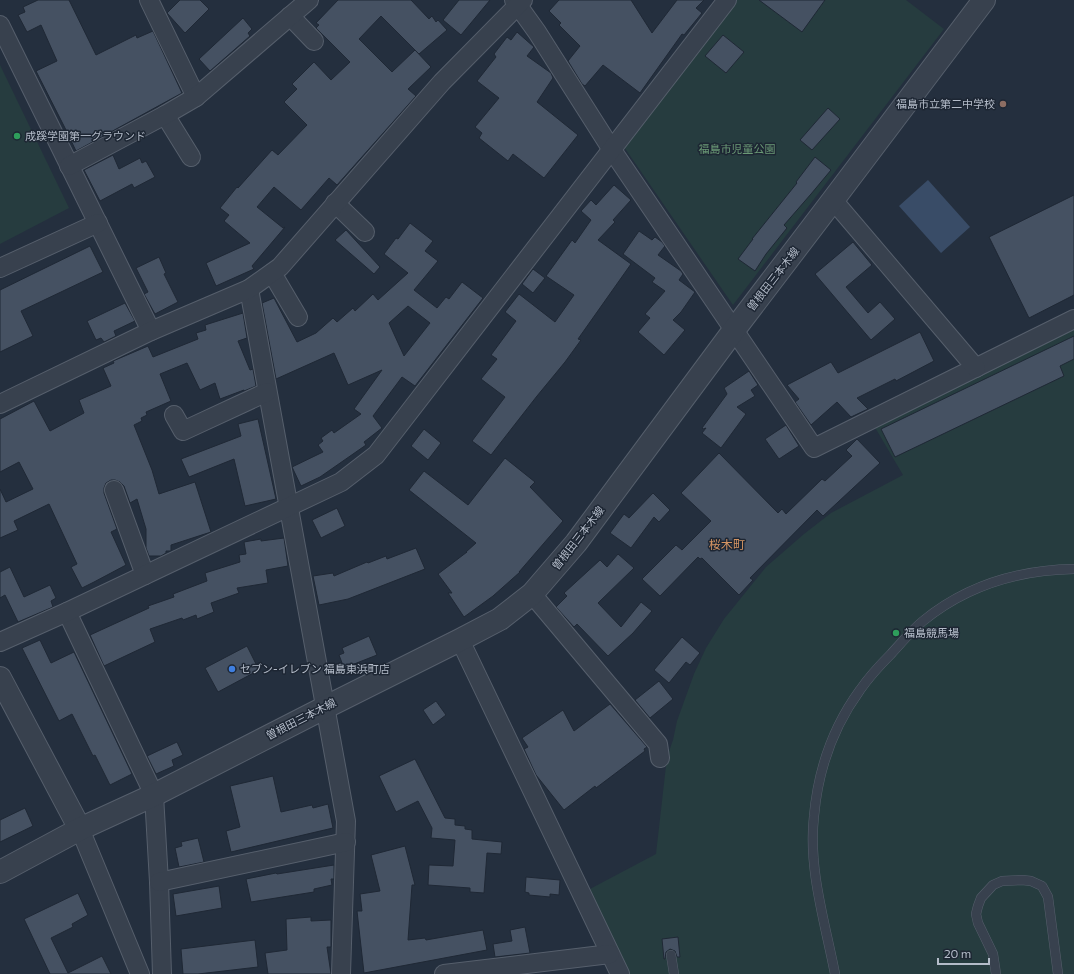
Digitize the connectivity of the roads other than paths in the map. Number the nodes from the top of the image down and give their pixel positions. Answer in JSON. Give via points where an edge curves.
{"nodes":[{"id":1,"x":149,"y":0,"type":"edge"},
{"id":2,"x":309,"y":0,"type":"edge"},
{"id":3,"x":727,"y":0,"type":"edge"},
{"id":4,"x":984,"y":0,"type":"edge"},
{"id":5,"x":518,"y":2,"type":"edge"},
{"id":6,"x":290,"y":16,"type":"junction"},
{"id":7,"x":0,"y":25,"type":"edge"},
{"id":8,"x":314,"y":41,"type":"dead end"},
{"id":9,"x":196,"y":97,"type":"junction"},
{"id":10,"x":165,"y":115,"type":"junction"},
{"id":11,"x":612,"y":150,"type":"junction"},
{"id":12,"x":191,"y":156,"type":"dead end"},
{"id":13,"x":69,"y":166,"type":"junction"},
{"id":14,"x":833,"y":200,"type":"junction"},
{"id":15,"x":336,"y":203,"type":"junction"},
{"id":16,"x":98,"y":223,"type":"junction"},
{"id":17,"x":365,"y":232,"type":"dead end"},
{"id":18,"x":0,"y":268,"type":"edge"},
{"id":19,"x":272,"y":273,"type":"junction"},
{"id":20,"x":249,"y":289,"type":"junction"},
{"id":21,"x":298,"y":316,"type":"dead end"},
{"id":22,"x":1074,"y":319,"type":"edge"},
{"id":23,"x":734,"y":330,"type":"junction"},
{"id":24,"x":151,"y":331,"type":"junction"},
{"id":25,"x":976,"y":368,"type":"junction"},
{"id":26,"x":267,"y":392,"type":"junction"},
{"id":27,"x":0,"y":404,"type":"edge"},
{"id":28,"x":174,"y":415,"type":"dead end"},
{"id":29,"x":114,"y":490,"type":"dead end"},
{"id":30,"x":288,"y":507,"type":"junction"},
{"id":31,"x":1074,"y":570,"type":"edge"},
{"id":32,"x":145,"y":575,"type":"junction"},
{"id":33,"x":532,"y":594,"type":"junction"},
{"id":34,"x":67,"y":612,"type":"junction"},
{"id":35,"x":460,"y":640,"type":"junction"},
{"id":36,"x":0,"y":642,"type":"edge"},
{"id":37,"x":0,"y":678,"type":"edge"},
{"id":38,"x":326,"y":707,"type":"junction"},
{"id":39,"x":660,"y":758,"type":"dead end"},
{"id":40,"x":154,"y":795,"type":"junction"},
{"id":41,"x":80,"y":829,"type":"junction"},
{"id":42,"x":346,"y":842,"type":"junction"},
{"id":43,"x":0,"y":872,"type":"edge"},
{"id":44,"x":159,"y":882,"type":"junction"},
{"id":45,"x":610,"y":954,"type":"junction"},
{"id":46,"x":671,"y":955,"type":"dead end"},
{"id":47,"x":140,"y":974,"type":"edge"},
{"id":48,"x":162,"y":974,"type":"edge"},
{"id":49,"x":341,"y":974,"type":"edge"},
{"id":50,"x":444,"y":974,"type":"edge"},
{"id":51,"x":620,"y":974,"type":"edge"},
{"id":52,"x":674,"y":974,"type":"edge"},
{"id":53,"x":835,"y":974,"type":"edge"},
{"id":54,"x":996,"y":974,"type":"edge"},
{"id":55,"x":1058,"y":974,"type":"edge"}],
"edges":[{"from":1,"to":9,"type":"street"},
{"from":2,"to":6,"type":"street"},
{"from":3,"to":11,"type":"street"},
{"from":4,"to":14,"type":"street","name":"曽根田三本木線"},
{"from":5,"to":11,"type":"street"},
{"from":5,"to":15,"type":"street","via":[[442,82]]},
{"from":6,"to":8,"type":"street"},
{"from":6,"to":9,"type":"street"},
{"from":7,"to":13,"type":"street"},
{"from":9,"to":10,"type":"street"},
{"from":10,"to":12,"type":"street"},
{"from":10,"to":13,"type":"street"},
{"from":11,"to":23,"type":"street"},
{"from":11,"to":30,"type":"street","via":[[376,455],[341,482]]},
{"from":13,"to":16,"type":"street"},
{"from":14,"to":23,"type":"street","name":"曽根田三本木線"},
{"from":14,"to":25,"type":"street"},
{"from":15,"to":17,"type":"street"},
{"from":15,"to":19,"type":"street"},
{"from":16,"to":18,"type":"street"},
{"from":16,"to":24,"type":"street"},
{"from":19,"to":20,"type":"street"},
{"from":19,"to":21,"type":"street"},
{"from":20,"to":24,"type":"street"},
{"from":20,"to":26,"type":"street"},
{"from":22,"to":25,"type":"street"},
{"from":23,"to":25,"type":"street","via":[[814,448]]},
{"from":23,"to":33,"type":"street","name":"曽根田三本木線","via":[[576,543]]},
{"from":24,"to":27,"type":"street"},
{"from":26,"to":28,"type":"street","via":[[183,431]]},
{"from":26,"to":30,"type":"street"},
{"from":29,"to":32,"type":"street"},
{"from":30,"to":32,"type":"street"},
{"from":30,"to":38,"type":"street"},
{"from":31,"to":53,"type":"lane","via":[[1015,575],[957,598],[923,621],[908,636],[874,672],[847,709],[836,730],[821,772],[813,817],[814,863],[821,912]]},
{"from":32,"to":34,"type":"street"},
{"from":33,"to":35,"type":"street","name":"曽根田三本木線","via":[[500,619]]},
{"from":33,"to":39,"type":"street","via":[[658,744]]},
{"from":34,"to":36,"type":"street"},
{"from":34,"to":40,"type":"street"},
{"from":35,"to":38,"type":"street","name":"曽根田三本木線"},
{"from":35,"to":45,"type":"street"},
{"from":37,"to":41,"type":"street"},
{"from":38,"to":40,"type":"street","name":"曽根田三本木線"},
{"from":38,"to":42,"type":"street","via":[[346,821]]},
{"from":40,"to":41,"type":"street","name":"曽根田三本木線"},
{"from":40,"to":44,"type":"street"},
{"from":41,"to":43,"type":"street","name":"曽根田三本木線"},
{"from":41,"to":47,"type":"street"},
{"from":42,"to":44,"type":"street"},
{"from":42,"to":49,"type":"street"},
{"from":44,"to":48,"type":"street"},
{"from":45,"to":50,"type":"street"},
{"from":45,"to":51,"type":"street"},
{"from":46,"to":52,"type":"lane"},
{"from":54,"to":55,"type":"lane","via":[[994,954],[978,923],[978,906],[981,898],[993,885],[1022,880],[1042,886],[1048,897]]}]}
